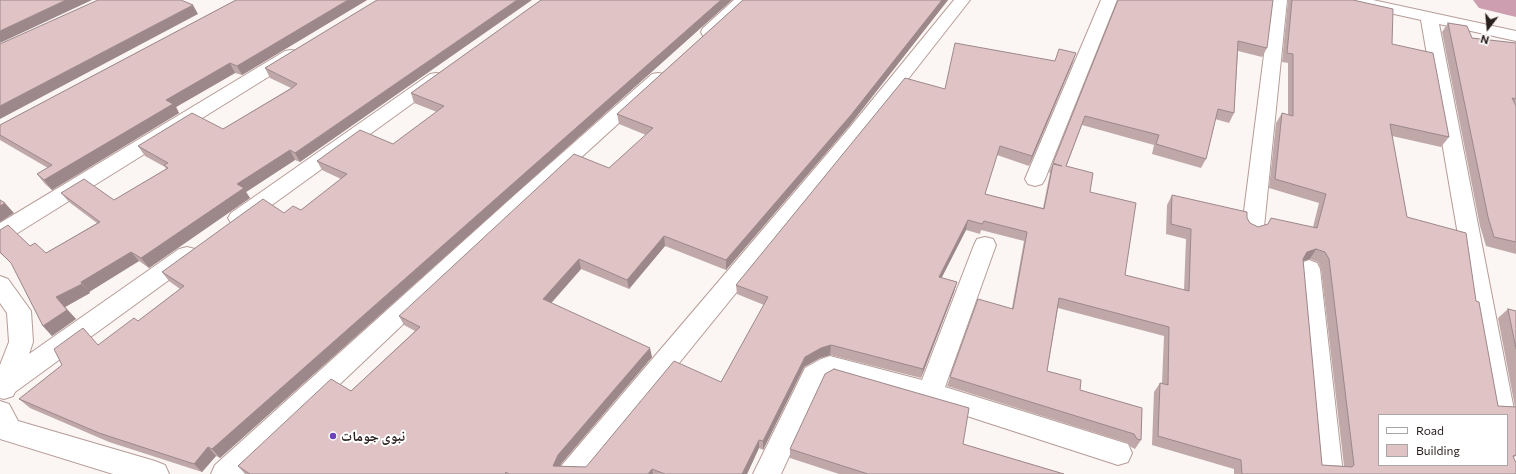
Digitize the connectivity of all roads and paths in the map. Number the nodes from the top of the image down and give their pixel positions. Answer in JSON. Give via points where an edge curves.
{"nodes":[{"id":1,"x":743,"y":0,"type":"edge"},
{"id":2,"x":962,"y":0,"type":"edge"},
{"id":3,"x":1109,"y":0,"type":"edge"},
{"id":4,"x":1279,"y":0,"type":"edge"},
{"id":5,"x":1351,"y":0,"type":"edge"},
{"id":6,"x":1429,"y":17,"type":"junction"},
{"id":7,"x":1516,"y":36,"type":"edge"},
{"id":8,"x":694,"y":45,"type":"edge"},
{"id":9,"x":307,"y":46,"type":"edge"},
{"id":10,"x":454,"y":65,"type":"edge"},
{"id":11,"x":671,"y":66,"type":"edge"},
{"id":12,"x":1035,"y":179,"type":"dead end"},
{"id":13,"x":1253,"y":226,"type":"edge"},
{"id":14,"x":226,"y":227,"type":"edge"},
{"id":15,"x":0,"y":233,"type":"edge"},
{"id":16,"x":985,"y":245,"type":"dead end"},
{"id":17,"x":200,"y":246,"type":"edge"},
{"id":18,"x":1309,"y":269,"type":"dead end"},
{"id":19,"x":0,"y":285,"type":"edge"},
{"id":20,"x":3,"y":393,"type":"edge"},
{"id":21,"x":930,"y":393,"type":"junction"},
{"id":22,"x":0,"y":412,"type":"edge"},
{"id":23,"x":1502,"y":414,"type":"edge"},
{"id":24,"x":1508,"y":435,"type":"edge"},
{"id":25,"x":1118,"y":453,"type":"dead end"},
{"id":26,"x":1516,"y":463,"type":"edge"},
{"id":27,"x":155,"y":474,"type":"edge"},
{"id":28,"x":225,"y":474,"type":"edge"},
{"id":29,"x":572,"y":474,"type":"edge"},
{"id":30,"x":767,"y":474,"type":"edge"},
{"id":31,"x":1330,"y":474,"type":"edge"}],
"edges":[{"from":1,"to":8,"type":"street"},
{"from":2,"to":29,"type":"street","via":[[858,130]]},
{"from":3,"to":12,"type":"street"},
{"from":4,"to":13,"type":"street"},
{"from":5,"to":6,"type":"street"},
{"from":6,"to":7,"type":"street"},
{"from":6,"to":23,"type":"street"},
{"from":9,"to":15,"type":"street"},
{"from":10,"to":14,"type":"street"},
{"from":11,"to":28,"type":"street"},
{"from":16,"to":21,"type":"street"},
{"from":17,"to":20,"type":"street"},
{"from":18,"to":31,"type":"street"},
{"from":19,"to":20,"type":"street","via":[[19,310],[21,342]]},
{"from":21,"to":25,"type":"street"},
{"from":21,"to":30,"type":"street","via":[[830,366],[814,376]]},
{"from":22,"to":27,"type":"street","via":[[8,430]]},
{"from":24,"to":26,"type":"street"}]}
